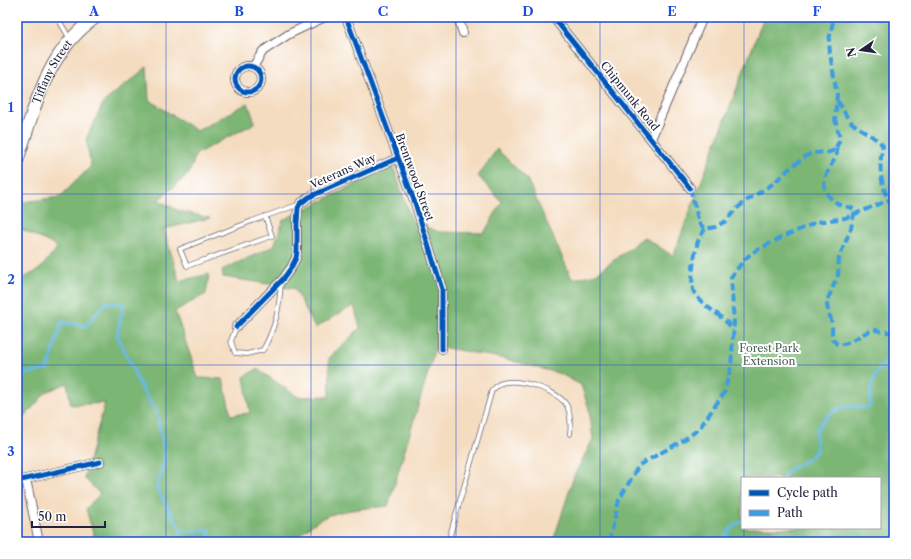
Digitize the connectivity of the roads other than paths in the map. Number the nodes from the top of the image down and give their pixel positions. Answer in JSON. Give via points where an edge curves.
{"nodes":[{"id":1,"x":57,"y":17,"type":"edge"},
{"id":2,"x":96,"y":17,"type":"edge"},
{"id":3,"x":325,"y":17,"type":"edge"},
{"id":4,"x":346,"y":17,"type":"edge"},
{"id":5,"x":458,"y":17,"type":"edge"},
{"id":6,"x":553,"y":17,"type":"edge"},
{"id":7,"x":703,"y":17,"type":"edge"},
{"id":8,"x":463,"y":33,"type":"dead end"},
{"id":9,"x":70,"y":40,"type":"junction"},
{"id":10,"x":253,"y":67,"type":"dead end"},
{"id":11,"x":652,"y":139,"type":"junction"},
{"id":12,"x":398,"y":158,"type":"junction"},
{"id":13,"x":17,"y":161,"type":"edge"},
{"id":14,"x":690,"y":188,"type":"dead end"},
{"id":15,"x":300,"y":204,"type":"junction"},
{"id":16,"x":265,"y":216,"type":"junction"},
{"id":17,"x":282,"y":281,"type":"junction"},
{"id":18,"x":236,"y":327,"type":"joint"},
{"id":19,"x":442,"y":348,"type":"dead end"},
{"id":20,"x":570,"y":434,"type":"dead end"},
{"id":21,"x":100,"y":462,"type":"dead end"},
{"id":22,"x":26,"y":479,"type":"junction"},
{"id":23,"x":17,"y":481,"type":"edge"},
{"id":24,"x":39,"y":542,"type":"edge"},
{"id":25,"x":448,"y":542,"type":"edge"}],
"edges":[{"from":1,"to":9,"type":"lane"},
{"from":2,"to":9,"type":"main road","name":"Tiffany Street"},
{"from":3,"to":10,"type":"street","via":[[263,51]]},
{"from":4,"to":12,"type":"street","name":"Brentwood Street"},
{"from":5,"to":8,"type":"street"},
{"from":6,"to":11,"type":"street","name":"Chipmunk Road"},
{"from":7,"to":11,"type":"street"},
{"from":9,"to":13,"type":"main road","name":"Tiffany Street","via":[[47,74]]},
{"from":11,"to":14,"type":"street","name":"Chipmunk Road"},
{"from":12,"to":15,"type":"street","name":"Veterans Way","via":[[309,197]]},
{"from":12,"to":19,"type":"street","name":"Brentwood Street","via":[[442,289]]},
{"from":15,"to":16,"type":"lane"},
{"from":15,"to":17,"type":"street","via":[[297,217],[296,258]]},
{"from":16,"to":16,"type":"lane","via":[[180,249],[187,266],[272,236]]},
{"from":17,"to":18,"type":"street"},
{"from":17,"to":18,"type":"lane","via":[[272,332],[263,350],[247,354],[235,353],[231,341]]},
{"from":20,"to":25,"type":"lane","via":[[571,418],[567,405],[545,388],[514,382],[500,384],[492,390]]},
{"from":21,"to":22,"type":"street"},
{"from":22,"to":23,"type":"street"},
{"from":22,"to":24,"type":"street"}]}
